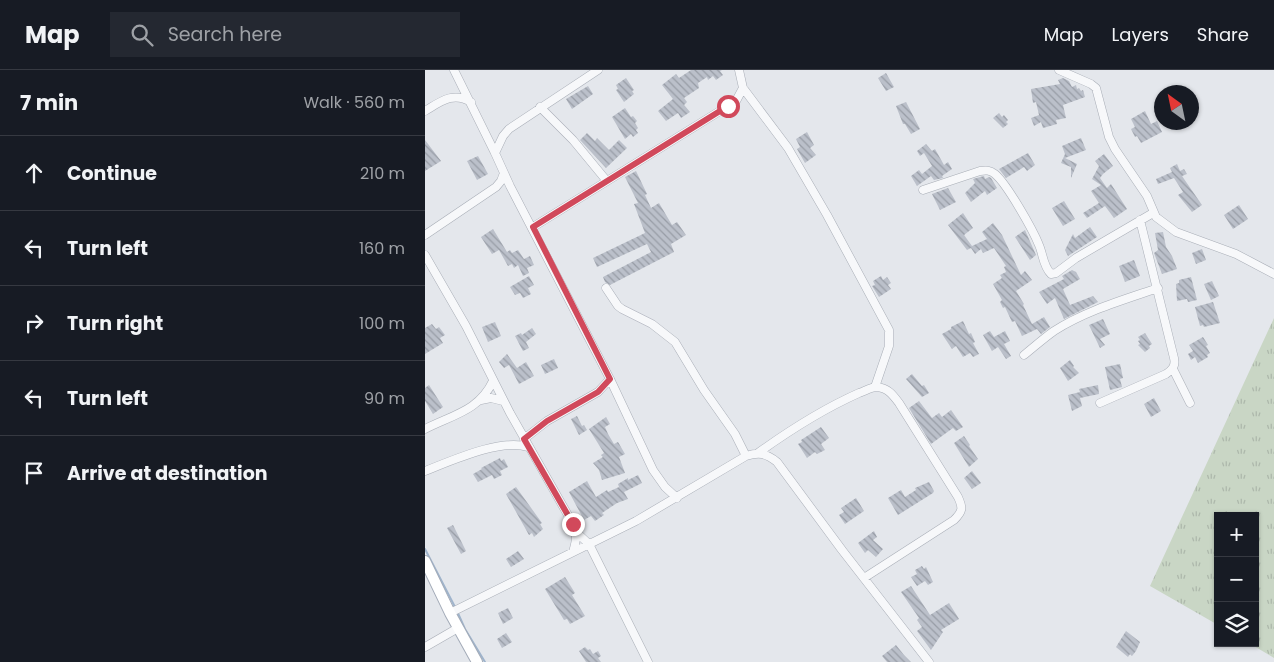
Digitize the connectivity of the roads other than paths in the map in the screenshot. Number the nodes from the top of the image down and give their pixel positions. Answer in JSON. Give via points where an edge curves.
{"nodes":[{"id":1,"x":454,"y":70,"type":"edge"},
{"id":2,"x":598,"y":70,"type":"edge"},
{"id":3,"x":739,"y":70,"type":"edge"},
{"id":4,"x":1059,"y":70,"type":"edge"},
{"id":5,"x":743,"y":88,"type":"junction"},
{"id":6,"x":471,"y":102,"type":"junction"},
{"id":7,"x":541,"y":107,"type":"junction"},
{"id":8,"x":425,"y":111,"type":"edge"},
{"id":9,"x":495,"y":153,"type":"junction"},
{"id":10,"x":504,"y":173,"type":"junction"},
{"id":11,"x":606,"y":180,"type":"junction"},
{"id":12,"x":496,"y":187,"type":"junction"},
{"id":13,"x":923,"y":190,"type":"dead end"},
{"id":14,"x":515,"y":194,"type":"junction"},
{"id":15,"x":1153,"y":213,"type":"junction"},
{"id":16,"x":1140,"y":220,"type":"junction"},
{"id":17,"x":533,"y":227,"type":"junction"},
{"id":18,"x":425,"y":235,"type":"edge"},
{"id":19,"x":425,"y":254,"type":"edge"},
{"id":20,"x":1274,"y":274,"type":"edge"},
{"id":21,"x":606,"y":288,"type":"dead end"},
{"id":22,"x":1158,"y":288,"type":"junction"},
{"id":23,"x":1024,"y":355,"type":"dead end"},
{"id":24,"x":1173,"y":369,"type":"junction"},
{"id":25,"x":610,"y":379,"type":"junction"},
{"id":26,"x":493,"y":381,"type":"junction"},
{"id":27,"x":875,"y":387,"type":"junction"},
{"id":28,"x":481,"y":400,"type":"junction"},
{"id":29,"x":503,"y":401,"type":"junction"},
{"id":30,"x":1100,"y":403,"type":"dead end"},
{"id":31,"x":1190,"y":403,"type":"dead end"},
{"id":32,"x":425,"y":429,"type":"edge"},
{"id":33,"x":524,"y":439,"type":"junction"},
{"id":34,"x":528,"y":447,"type":"junction"},
{"id":35,"x":758,"y":452,"type":"junction"},
{"id":36,"x":746,"y":456,"type":"junction"},
{"id":37,"x":425,"y":471,"type":"edge"},
{"id":38,"x":677,"y":498,"type":"junction"},
{"id":39,"x":577,"y":533,"type":"junction"},
{"id":40,"x":589,"y":544,"type":"junction"},
{"id":41,"x":573,"y":552,"type":"junction"},
{"id":42,"x":425,"y":561,"type":"edge"},
{"id":43,"x":863,"y":578,"type":"junction"},
{"id":44,"x":450,"y":613,"type":"junction"},
{"id":45,"x":458,"y":628,"type":"junction"},
{"id":46,"x":425,"y":647,"type":"edge"},
{"id":47,"x":477,"y":662,"type":"edge"},
{"id":48,"x":648,"y":662,"type":"edge"},
{"id":49,"x":929,"y":662,"type":"edge"}],
"edges":[{"from":1,"to":6,"type":"street"},
{"from":2,"to":7,"type":"street"},
{"from":3,"to":5,"type":"street"},
{"from":4,"to":15,"type":"street","via":[[1096,88],[1109,137],[1147,196]]},
{"from":5,"to":11,"type":"street","via":[[736,101]]},
{"from":5,"to":27,"type":"street","via":[[788,148],[891,334]]},
{"from":6,"to":8,"type":"street","via":[[455,97]]},
{"from":6,"to":9,"type":"street"},
{"from":7,"to":9,"type":"street","via":[[509,129]]},
{"from":7,"to":11,"type":"street"},
{"from":9,"to":10,"type":"street"},
{"from":10,"to":12,"type":"street"},
{"from":10,"to":14,"type":"street"},
{"from":11,"to":17,"type":"street"},
{"from":12,"to":14,"type":"street"},
{"from":12,"to":18,"type":"street"},
{"from":13,"to":16,"type":"street","via":[[980,171],[994,174],[1012,196],[1039,243],[1051,274]]},
{"from":14,"to":17,"type":"street"},
{"from":15,"to":16,"type":"street"},
{"from":15,"to":20,"type":"street","via":[[1176,232],[1236,254]]},
{"from":16,"to":22,"type":"street"},
{"from":17,"to":25,"type":"street"},
{"from":19,"to":26,"type":"street"},
{"from":21,"to":36,"type":"street","via":[[618,306],[652,324],[675,342]]},
{"from":22,"to":23,"type":"street","via":[[1108,305],[1066,325]]},
{"from":22,"to":24,"type":"street","via":[[1175,361]]},
{"from":24,"to":30,"type":"street"},
{"from":24,"to":31,"type":"street"},
{"from":25,"to":33,"type":"street","via":[[598,392],[547,421]]},
{"from":25,"to":38,"type":"street","via":[[653,470]]},
{"from":26,"to":28,"type":"street"},
{"from":26,"to":29,"type":"street"},
{"from":27,"to":35,"type":"street","via":[[821,412]]},
{"from":27,"to":43,"type":"street","via":[[885,389],[899,403],[958,497],[962,512]]},
{"from":28,"to":29,"type":"street"},
{"from":28,"to":32,"type":"street"},
{"from":29,"to":33,"type":"street"},
{"from":33,"to":34,"type":"street"},
{"from":34,"to":37,"type":"street","via":[[516,444],[484,450]]},
{"from":34,"to":39,"type":"street"},
{"from":35,"to":36,"type":"street"},
{"from":35,"to":43,"type":"street","via":[[777,462]]},
{"from":36,"to":38,"type":"street"},
{"from":38,"to":40,"type":"street"},
{"from":39,"to":40,"type":"street"},
{"from":39,"to":41,"type":"street"},
{"from":40,"to":41,"type":"street"},
{"from":40,"to":48,"type":"street"},
{"from":41,"to":44,"type":"street"},
{"from":42,"to":44,"type":"main road"},
{"from":43,"to":49,"type":"street"},
{"from":44,"to":45,"type":"main road"},
{"from":45,"to":46,"type":"street"},
{"from":45,"to":47,"type":"main road"}]}
